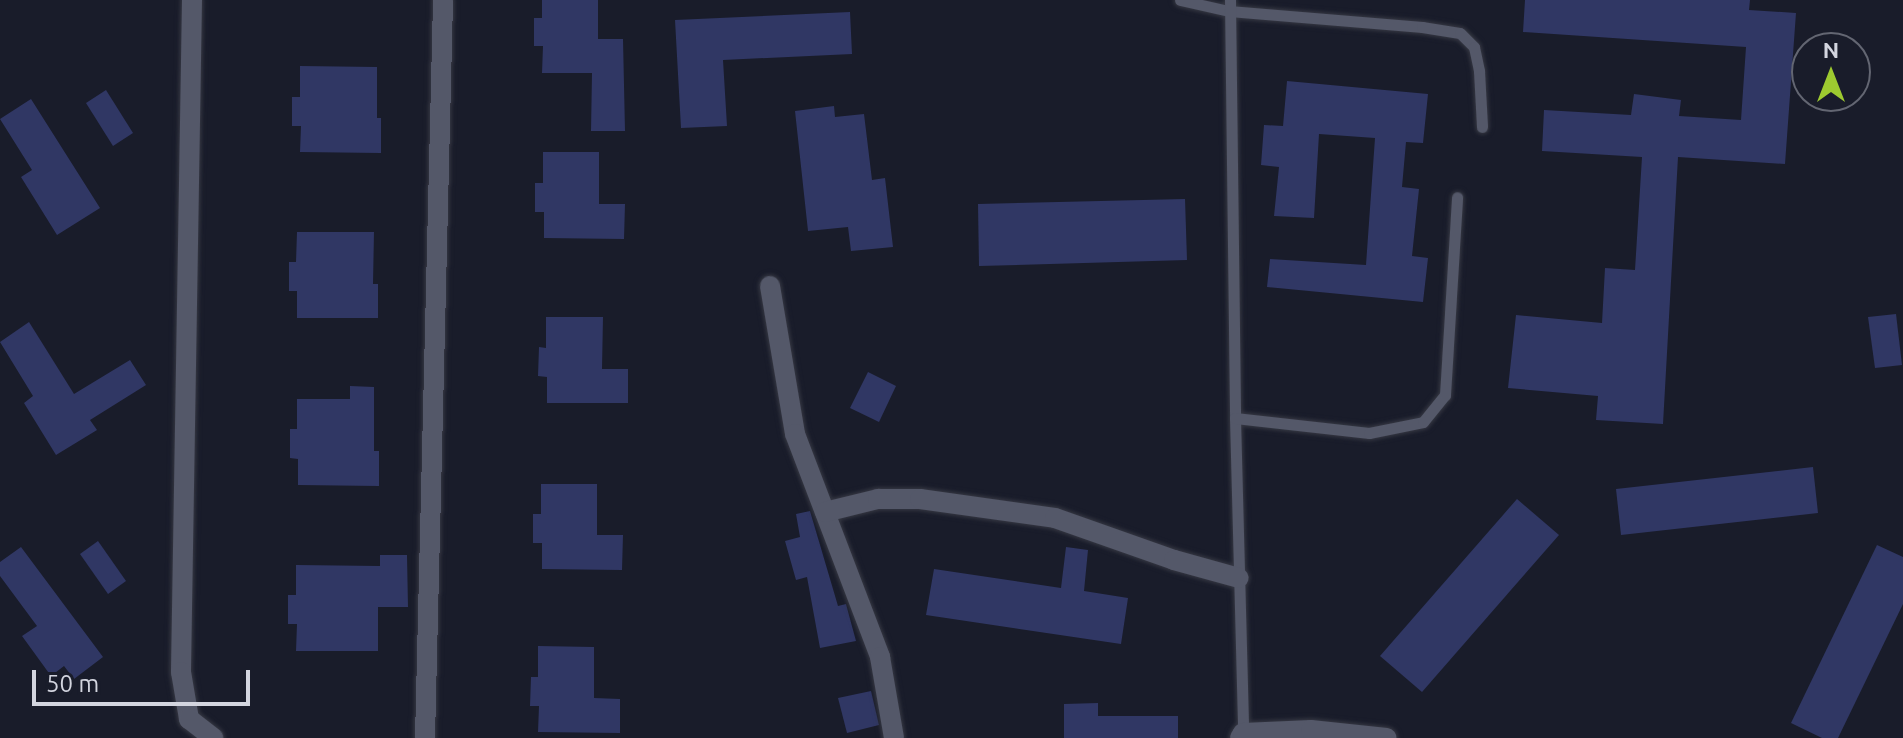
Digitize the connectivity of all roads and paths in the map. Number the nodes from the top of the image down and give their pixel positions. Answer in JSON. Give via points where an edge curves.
{"nodes":[{"id":1,"x":192,"y":0,"type":"edge"},
{"id":2,"x":443,"y":0,"type":"edge"},
{"id":3,"x":1180,"y":0,"type":"edge"},
{"id":4,"x":1230,"y":6,"type":"edge"},
{"id":5,"x":1482,"y":127,"type":"dead end"},
{"id":6,"x":1457,"y":197,"type":"dead end"},
{"id":7,"x":770,"y":286,"type":"dead end"},
{"id":8,"x":1235,"y":418,"type":"junction"},
{"id":9,"x":825,"y":512,"type":"junction"},
{"id":10,"x":1239,"y":578,"type":"junction"},
{"id":11,"x":1242,"y":735,"type":"edge"},
{"id":12,"x":213,"y":738,"type":"edge"},
{"id":13,"x":425,"y":738,"type":"edge"},
{"id":14,"x":894,"y":738,"type":"edge"},
{"id":15,"x":1387,"y":738,"type":"edge"}],
"edges":[{"from":1,"to":12,"type":"street","via":[[181,672],[189,719]]},
{"from":2,"to":13,"type":"street"},
{"from":3,"to":4,"type":"lane"},
{"from":4,"to":5,"type":"lane","via":[[1460,33],[1474,47]]},
{"from":4,"to":8,"type":"lane"},
{"from":6,"to":8,"type":"lane","via":[[1445,395],[1423,422],[1369,433]]},
{"from":7,"to":9,"type":"street","via":[[795,434]]},
{"from":8,"to":10,"type":"lane"},
{"from":9,"to":10,"type":"street","via":[[878,499],[920,499],[1055,518]]},
{"from":9,"to":14,"type":"street","via":[[880,657]]},
{"from":10,"to":11,"type":"lane"},
{"from":11,"to":15,"type":"street","via":[[1311,730]]}]}
